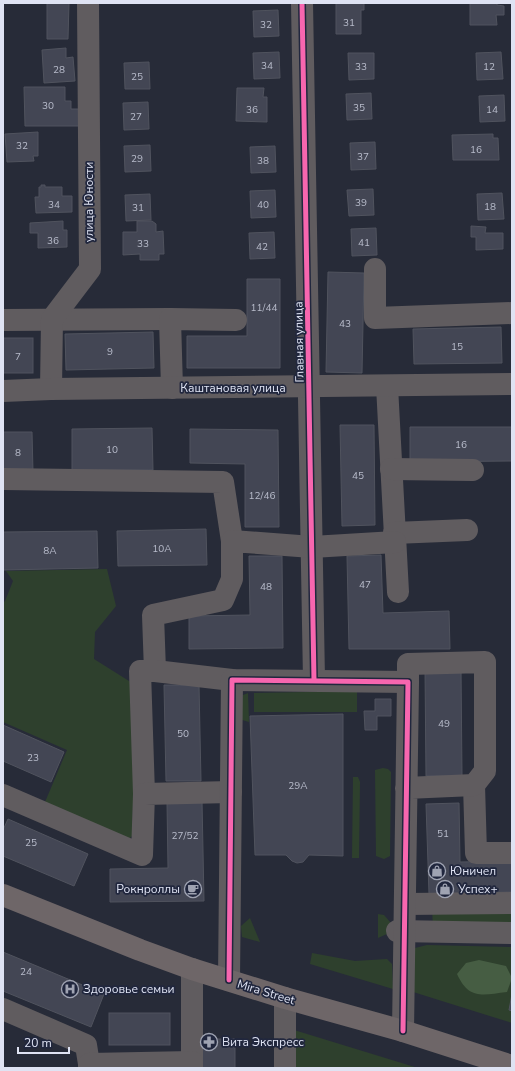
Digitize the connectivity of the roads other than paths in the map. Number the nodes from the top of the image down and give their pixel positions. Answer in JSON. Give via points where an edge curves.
{"nodes":[{"id":1,"x":88,"y":3,"type":"edge"},
{"id":2,"x":302,"y":3,"type":"edge"},
{"id":3,"x":375,"y":269,"type":"dead end"},
{"id":4,"x":512,"y":313,"type":"edge"},
{"id":5,"x":52,"y":319,"type":"junction"},
{"id":6,"x":170,"y":319,"type":"junction"},
{"id":7,"x":3,"y":320,"type":"edge"},
{"id":8,"x":236,"y":320,"type":"dead end"},
{"id":9,"x":512,"y":384,"type":"edge"},
{"id":10,"x":387,"y":386,"type":"junction"},
{"id":11,"x":310,"y":387,"type":"junction"},
{"id":12,"x":172,"y":388,"type":"junction"},
{"id":13,"x":51,"y":389,"type":"junction"},
{"id":14,"x":3,"y":391,"type":"edge"},
{"id":15,"x":391,"y":469,"type":"junction"},
{"id":16,"x":473,"y":470,"type":"dead end"},
{"id":17,"x":3,"y":479,"type":"edge"},
{"id":18,"x":467,"y":530,"type":"dead end"},
{"id":19,"x":395,"y":538,"type":"junction"},
{"id":20,"x":232,"y":541,"type":"junction"},
{"id":21,"x":312,"y":547,"type":"junction"},
{"id":22,"x":398,"y":592,"type":"dead end"},
{"id":23,"x":155,"y":671,"type":"junction"},
{"id":24,"x":232,"y":680,"type":"junction"},
{"id":25,"x":314,"y":680,"type":"junction"},
{"id":26,"x":408,"y":682,"type":"junction"},
{"id":27,"x":474,"y":785,"type":"junction"},
{"id":28,"x":406,"y":788,"type":"junction"},
{"id":29,"x":231,"y":792,"type":"junction"},
{"id":30,"x":144,"y":794,"type":"junction"},
{"id":31,"x":3,"y":795,"type":"edge"},
{"id":32,"x":512,"y":853,"type":"edge"},
{"id":33,"x":3,"y":894,"type":"edge"},
{"id":34,"x":512,"y":903,"type":"edge"},
{"id":35,"x":405,"y":904,"type":"junction"},
{"id":36,"x":401,"y":931,"type":"junction"},
{"id":37,"x":512,"y":933,"type":"edge"},
{"id":38,"x":192,"y":969,"type":"junction"},
{"id":39,"x":229,"y":980,"type":"junction"},
{"id":40,"x":285,"y":998,"type":"junction"},
{"id":41,"x":3,"y":1009,"type":"edge"},
{"id":42,"x":404,"y":1031,"type":"junction"},
{"id":43,"x":192,"y":1065,"type":"edge"},
{"id":44,"x":89,"y":1066,"type":"edge"},
{"id":45,"x":512,"y":1066,"type":"edge"},
{"id":46,"x":285,"y":1068,"type":"edge"}],
"edges":[{"from":1,"to":5,"type":"street","name":"улица Юности","via":[[90,269]]},
{"from":2,"to":11,"type":"street","name":"Главная улица"},
{"from":3,"to":4,"type":"street","via":[[375,318]]},
{"from":5,"to":6,"type":"street"},
{"from":5,"to":7,"type":"street"},
{"from":5,"to":13,"type":"street"},
{"from":6,"to":8,"type":"street"},
{"from":6,"to":12,"type":"street"},
{"from":9,"to":10,"type":"street","name":"Каштановая улица"},
{"from":10,"to":11,"type":"street","name":"Каштановая улица"},
{"from":10,"to":15,"type":"street"},
{"from":11,"to":12,"type":"street","name":"Каштановая улица"},
{"from":11,"to":21,"type":"street","name":"Главная улица"},
{"from":12,"to":13,"type":"street","name":"Каштановая улица"},
{"from":13,"to":14,"type":"street","name":"Каштановая улица"},
{"from":15,"to":16,"type":"street"},
{"from":15,"to":19,"type":"street"},
{"from":17,"to":20,"type":"street","via":[[223,482]]},
{"from":18,"to":19,"type":"street"},
{"from":19,"to":21,"type":"street"},
{"from":19,"to":22,"type":"street"},
{"from":20,"to":21,"type":"street"},
{"from":20,"to":23,"type":"street","via":[[232,579],[223,600],[153,615]]},
{"from":21,"to":25,"type":"street","name":"Главная улица"},
{"from":23,"to":24,"type":"street"},
{"from":23,"to":30,"type":"street","via":[[140,671]]},
{"from":24,"to":25,"type":"street"},
{"from":24,"to":29,"type":"street"},
{"from":25,"to":26,"type":"street"},
{"from":26,"to":27,"type":"street","via":[[408,664],[485,662],[485,771]]},
{"from":26,"to":28,"type":"street"},
{"from":27,"to":28,"type":"street"},
{"from":27,"to":32,"type":"street","via":[[476,853]]},
{"from":28,"to":35,"type":"street"},
{"from":29,"to":30,"type":"street"},
{"from":29,"to":39,"type":"street"},
{"from":30,"to":31,"type":"street","via":[[142,855]]},
{"from":33,"to":38,"type":"main road","name":"Mira Street"},
{"from":34,"to":35,"type":"street"},
{"from":35,"to":36,"type":"street"},
{"from":36,"to":37,"type":"street"},
{"from":36,"to":42,"type":"street"},
{"from":38,"to":39,"type":"main road","name":"Mira Street"},
{"from":38,"to":43,"type":"street"},
{"from":39,"to":40,"type":"main road","name":"Mira Street"},
{"from":40,"to":42,"type":"main road","name":"Mira Street"},
{"from":40,"to":46,"type":"street"},
{"from":41,"to":44,"type":"street","via":[[86,1045]]},
{"from":42,"to":45,"type":"main road","name":"Mira Street"},
{"from":43,"to":44,"type":"street"}]}
